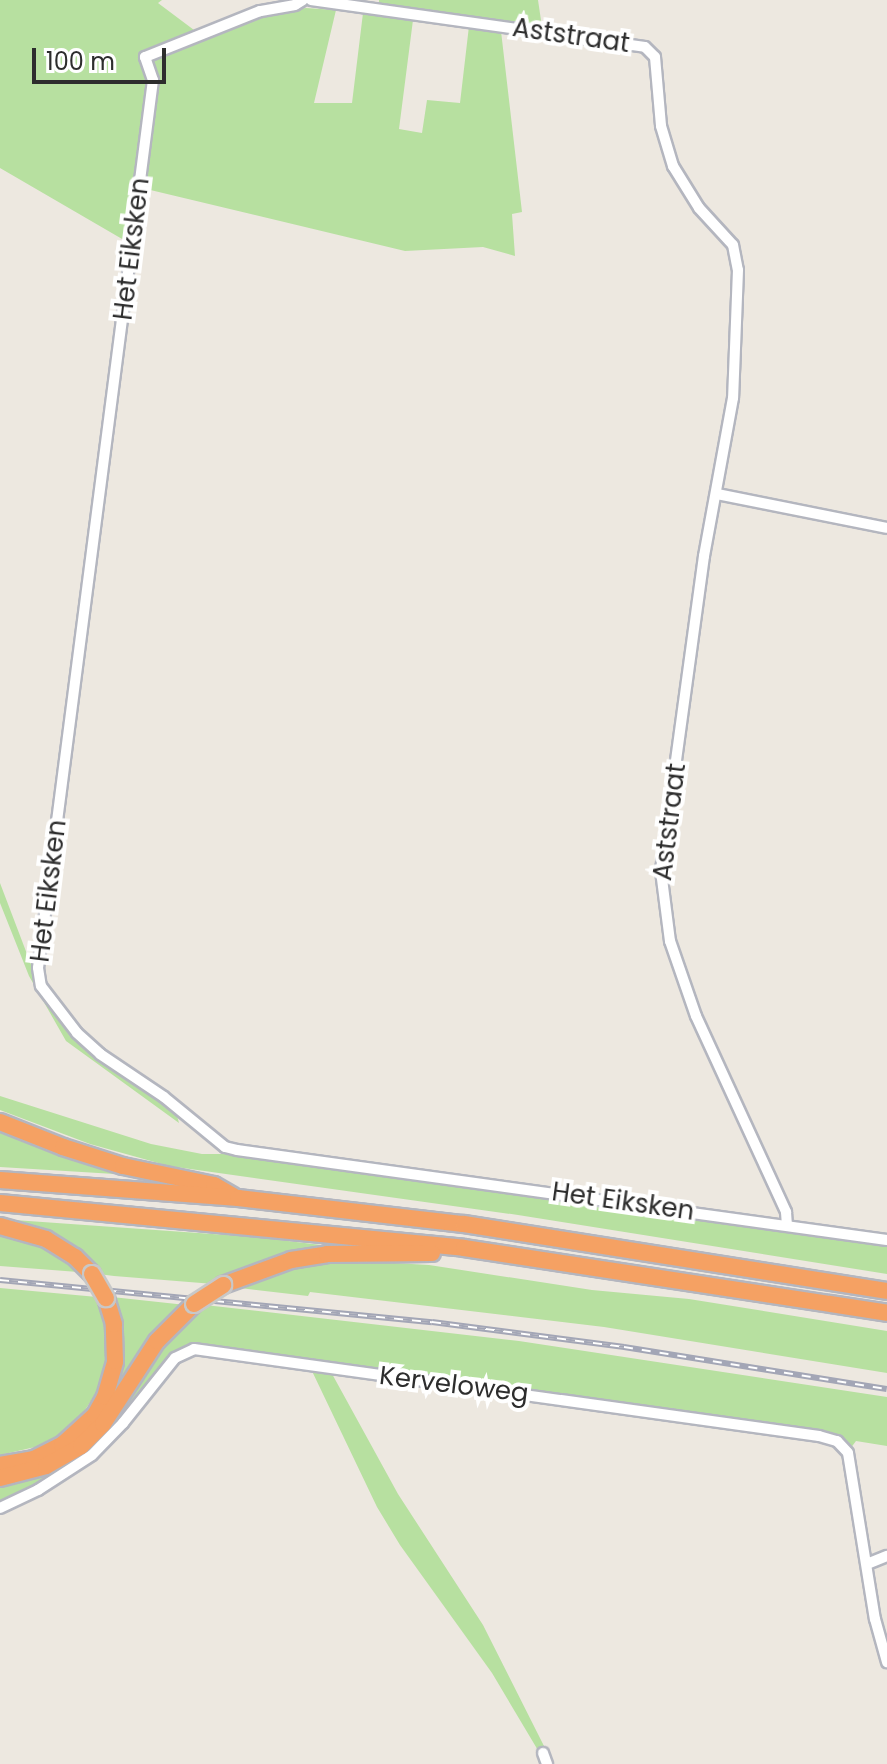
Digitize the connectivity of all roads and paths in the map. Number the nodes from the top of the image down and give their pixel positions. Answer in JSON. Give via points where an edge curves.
{"nodes":[{"id":1,"x":303,"y":0,"type":"edge"},
{"id":2,"x":311,"y":0,"type":"edge"},
{"id":3,"x":717,"y":494,"type":"junction"},
{"id":4,"x":887,"y":528,"type":"edge"},
{"id":5,"x":0,"y":1122,"type":"edge"},
{"id":6,"x":0,"y":1180,"type":"edge"},
{"id":7,"x":238,"y":1198,"type":"junction"},
{"id":8,"x":0,"y":1203,"type":"edge"},
{"id":9,"x":787,"y":1225,"type":"junction"},
{"id":10,"x":0,"y":1226,"type":"edge"},
{"id":11,"x":887,"y":1240,"type":"edge"},
{"id":12,"x":464,"y":1248,"type":"junction"},
{"id":13,"x":887,"y":1291,"type":"edge"},
{"id":14,"x":887,"y":1313,"type":"edge"},
{"id":15,"x":0,"y":1465,"type":"edge"},
{"id":16,"x":0,"y":1478,"type":"edge"},
{"id":17,"x":0,"y":1508,"type":"edge"},
{"id":18,"x":887,"y":1556,"type":"edge"},
{"id":19,"x":867,"y":1564,"type":"junction"},
{"id":20,"x":887,"y":1662,"type":"edge"},
{"id":21,"x":543,"y":1753,"type":"dead end"},
{"id":22,"x":547,"y":1764,"type":"edge"}],
"edges":[{"from":1,"to":9,"type":"street","name":"Het Eiksken","via":[[260,11],[145,57],[153,80],[38,968],[41,986],[100,1054],[225,1147]]},
{"from":2,"to":3,"type":"street","name":"Aststraat","via":[[632,43],[655,57],[661,126],[673,166],[736,254],[733,398]]},
{"from":3,"to":4,"type":"street"},
{"from":3,"to":9,"type":"street","name":"Aststraat","via":[[661,871],[662,898],[670,941],[696,1016],[786,1212]]},
{"from":5,"to":7,"type":"highway","via":[[123,1166],[214,1185]]},
{"from":6,"to":7,"type":"highway"},
{"from":7,"to":13,"type":"highway","via":[[552,1236]]},
{"from":8,"to":12,"type":"highway"},
{"from":9,"to":11,"type":"street","name":"Het Eiksken"},
{"from":10,"to":15,"type":"highway","bridge":true,"via":[[46,1239],[92,1274],[114,1324],[115,1361],[95,1415],[62,1445],[34,1459]]},
{"from":12,"to":14,"type":"highway"},
{"from":12,"to":16,"type":"highway","bridge":true,"via":[[327,1254],[291,1260],[223,1285],[194,1304],[157,1341],[103,1424],[81,1446],[46,1466]]},
{"from":17,"to":19,"type":"street","name":"Kerveloweg","via":[[92,1455],[175,1358],[194,1349],[831,1438],[848,1453]]},
{"from":18,"to":19,"type":"street"},
{"from":19,"to":20,"type":"street","name":"Kerveloweg"},
{"from":21,"to":22,"type":"street"}]}
